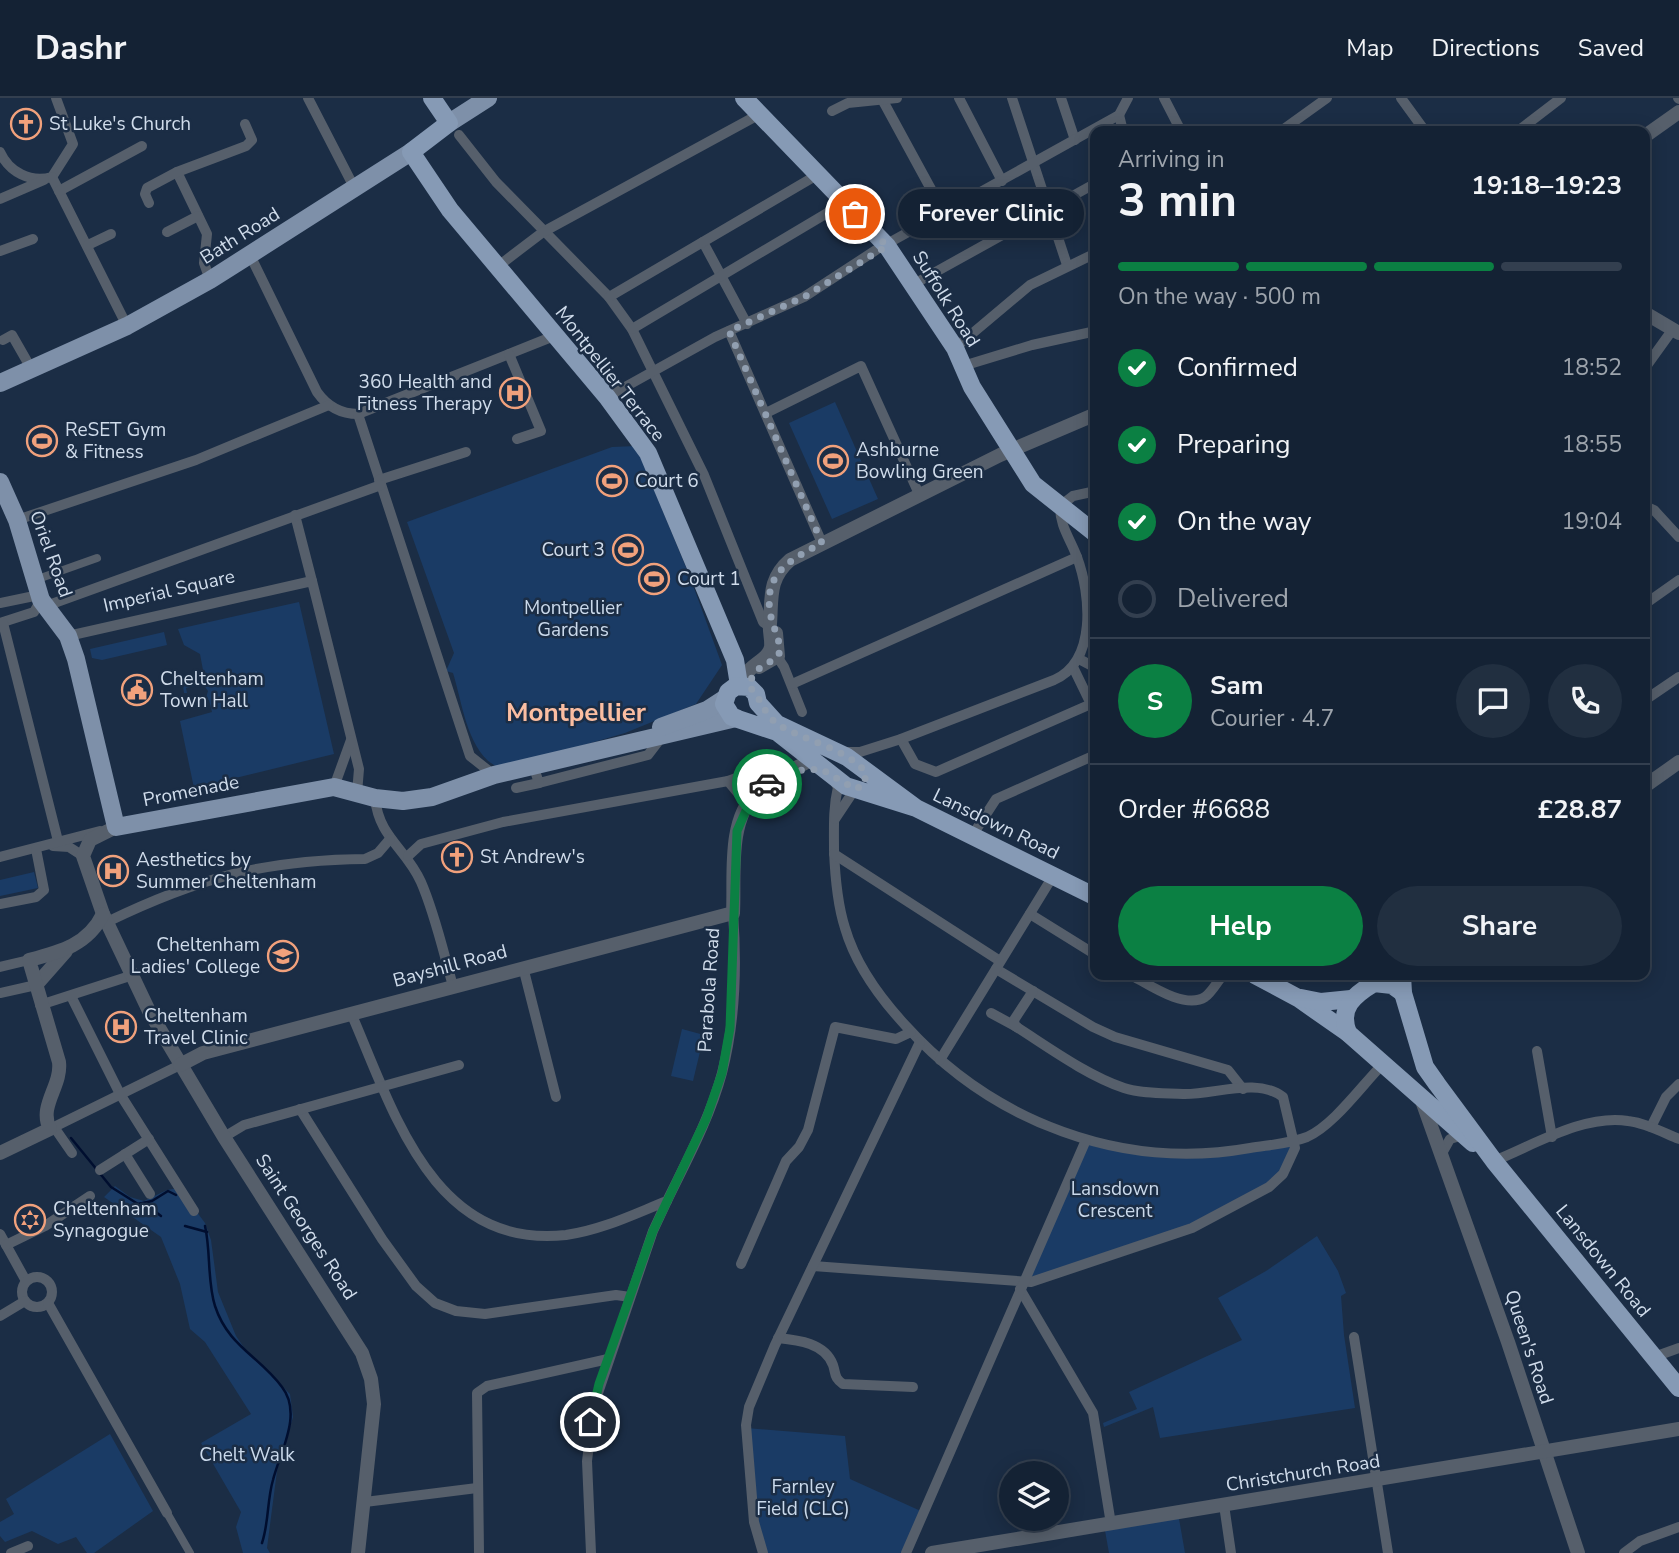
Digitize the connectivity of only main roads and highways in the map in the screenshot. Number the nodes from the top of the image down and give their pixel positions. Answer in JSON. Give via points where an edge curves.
{"nodes":[{"id":1,"x":432,"y":98,"type":"edge"},
{"id":2,"x":488,"y":98,"type":"edge"},
{"id":3,"x":744,"y":98,"type":"edge"},
{"id":4,"x":454,"y":129,"type":"junction"},
{"id":5,"x":411,"y":152,"type":"junction"},
{"id":6,"x":1,"y":381,"type":"edge"},
{"id":7,"x":0,"y":482,"type":"edge"},
{"id":8,"x":1090,"y":529,"type":"edge"},
{"id":9,"x":737,"y":689,"type":"junction"},
{"id":10,"x":758,"y":703,"type":"junction"},
{"id":11,"x":740,"y":718,"type":"junction"},
{"id":12,"x":652,"y":738,"type":"junction"},
{"id":13,"x":831,"y":750,"type":"junction"},
{"id":14,"x":862,"y":760,"type":"junction"},
{"id":15,"x":821,"y":768,"type":"junction"},
{"id":16,"x":857,"y":789,"type":"junction"},
{"id":17,"x":916,"y":808,"type":"junction"},
{"id":18,"x":116,"y":827,"type":"joint"},
{"id":19,"x":1090,"y":894,"type":"edge"},
{"id":20,"x":1264,"y":980,"type":"edge"},
{"id":21,"x":1377,"y":980,"type":"edge"},
{"id":22,"x":1380,"y":980,"type":"edge"},
{"id":23,"x":1403,"y":984,"type":"edge"},
{"id":24,"x":1298,"y":998,"type":"junction"},
{"id":25,"x":1351,"y":999,"type":"junction"},
{"id":26,"x":1348,"y":1033,"type":"junction"},
{"id":27,"x":1425,"y":1067,"type":"junction"},
{"id":28,"x":1405,"y":1082,"type":"junction"},
{"id":29,"x":1494,"y":1161,"type":"junction"},
{"id":30,"x":1679,"y":1388,"type":"edge"}],
"edges":[{"from":1,"to":4,"type":"highway"},
{"from":2,"to":4,"type":"main road","name":"Bath Road"},
{"from":3,"to":8,"type":"highway","name":"Suffolk Road","via":[[751,119],[817,175],[887,246],[955,348],[972,387],[1037,489]]},
{"from":4,"to":5,"type":"highway","name":"Bath Road"},
{"from":5,"to":6,"type":"main road","name":"Bath Road","via":[[210,280],[127,326]]},
{"from":5,"to":9,"type":"highway","name":"Montpellier Terrace","via":[[450,210],[641,443],[738,658]]},
{"from":7,"to":18,"type":"main road","name":"Oriel Road","via":[[17,520],[41,602],[68,636],[76,659]]},
{"from":9,"to":10,"type":"highway","via":[[756,694]]},
{"from":9,"to":11,"type":"highway","via":[[727,711]]},
{"from":9,"to":12,"type":"main road"},
{"from":10,"to":11,"type":"highway","via":[[754,714]]},
{"from":10,"to":13,"type":"highway","name":"Lansdown Road","via":[[777,724]]},
{"from":11,"to":12,"type":"main road"},
{"from":11,"to":15,"type":"highway","name":"Lansdown Road","via":[[777,732]]},
{"from":12,"to":18,"type":"main road","name":"Promenade","via":[[536,774],[494,775],[432,797],[403,801],[334,787]]},
{"from":13,"to":14,"type":"highway","name":"Lansdown Road"},
{"from":13,"to":15,"type":"highway"},
{"from":14,"to":16,"type":"highway","via":[[866,779]]},
{"from":14,"to":17,"type":"highway","name":"Lansdown Road"},
{"from":15,"to":16,"type":"highway","name":"Lansdown Road"},
{"from":16,"to":17,"type":"highway","name":"Lansdown Road"},
{"from":17,"to":19,"type":"highway","name":"Lansdown Road"},
{"from":20,"to":24,"type":"highway"},
{"from":21,"to":25,"type":"highway"},
{"from":22,"to":23,"type":"highway"},
{"from":23,"to":27,"type":"highway","name":"Lansdown Road"},
{"from":24,"to":25,"type":"highway","via":[[1321,1002]]},
{"from":24,"to":26,"type":"highway"},
{"from":25,"to":26,"type":"highway","via":[[1345,1014]]},
{"from":26,"to":28,"type":"highway","name":"Lansdown Road"},
{"from":27,"to":28,"type":"highway"},
{"from":27,"to":29,"type":"highway","name":"Lansdown Road"},
{"from":28,"to":29,"type":"highway","name":"Lansdown Road"},
{"from":29,"to":30,"type":"highway","name":"Lansdown Road"}]}
